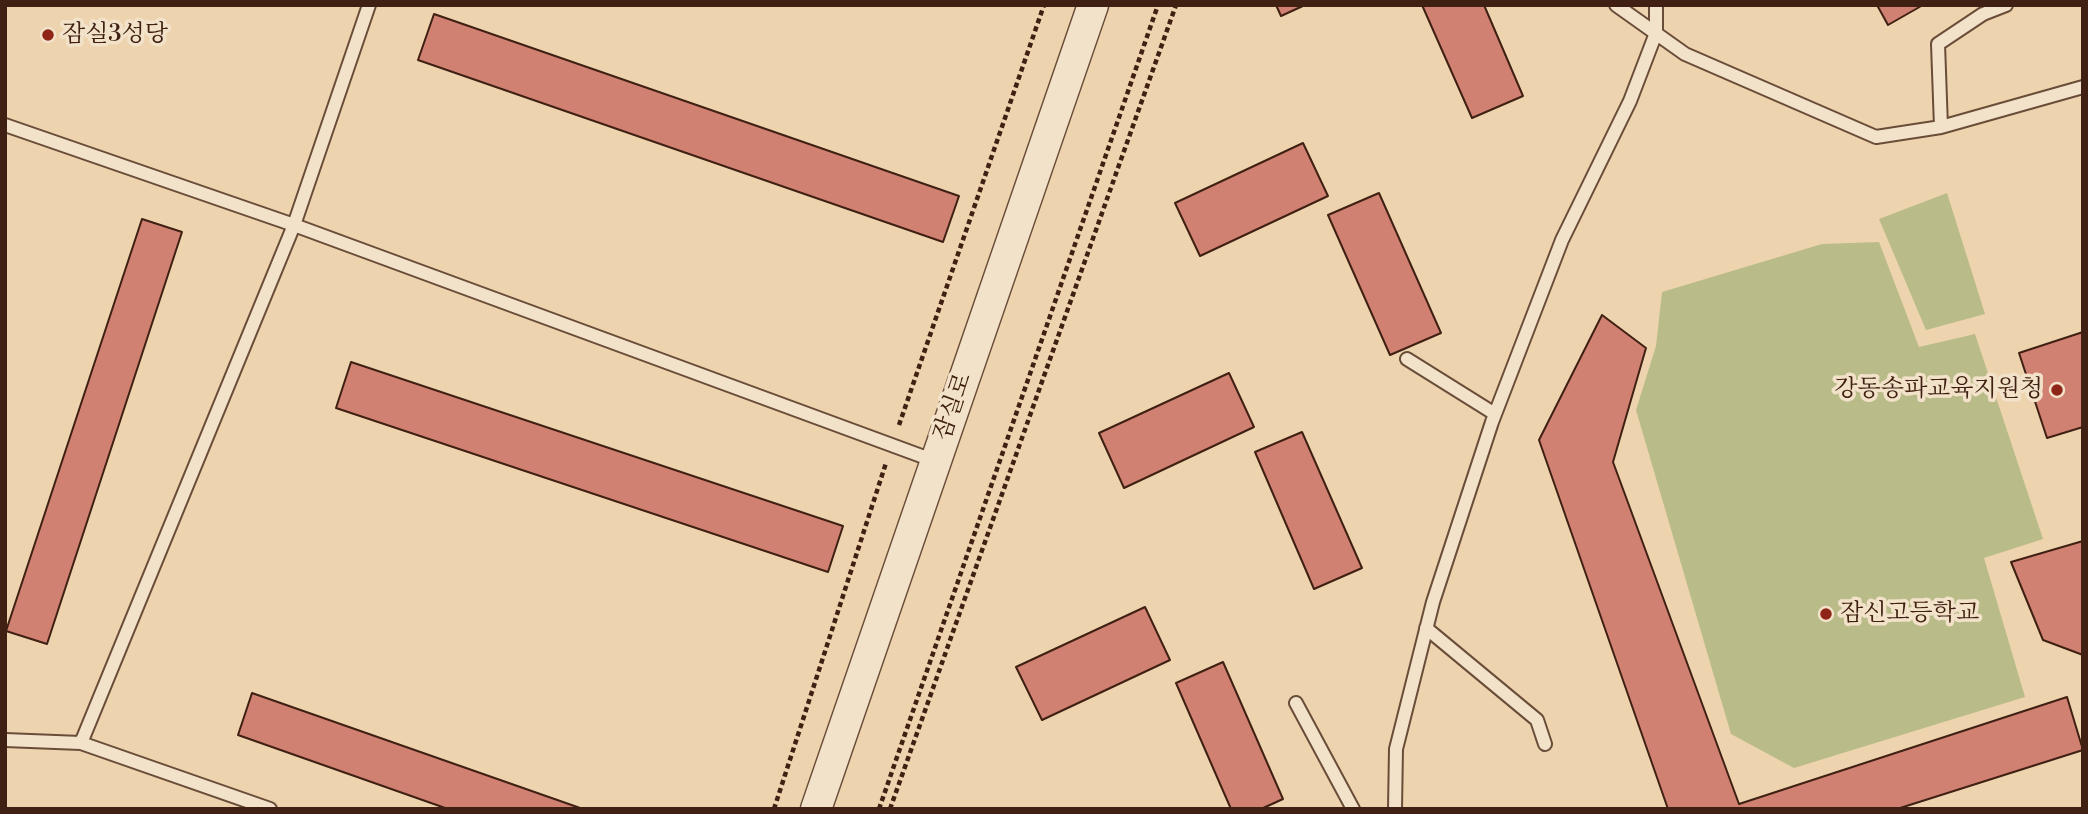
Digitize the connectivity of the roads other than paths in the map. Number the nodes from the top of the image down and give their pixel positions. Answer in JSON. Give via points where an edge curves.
{"nodes":[{"id":1,"x":369,"y":5,"type":"edge"},
{"id":2,"x":1093,"y":5,"type":"edge"},
{"id":3,"x":1616,"y":5,"type":"edge"},
{"id":4,"x":1656,"y":5,"type":"edge"},
{"id":5,"x":2006,"y":5,"type":"edge"},
{"id":6,"x":1656,"y":33,"type":"junction"},
{"id":7,"x":2083,"y":87,"type":"edge"},
{"id":8,"x":5,"y":125,"type":"edge"},
{"id":9,"x":1941,"y":127,"type":"junction"},
{"id":10,"x":294,"y":225,"type":"junction"},
{"id":11,"x":1406,"y":359,"type":"dead end"},
{"id":12,"x":1495,"y":414,"type":"junction"},
{"id":13,"x":935,"y":461,"type":"junction"},
{"id":14,"x":1426,"y":628,"type":"junction"},
{"id":15,"x":1296,"y":703,"type":"dead end"},
{"id":16,"x":5,"y":740,"type":"edge"},
{"id":17,"x":81,"y":743,"type":"junction"},
{"id":18,"x":1545,"y":744,"type":"dead end"},
{"id":19,"x":270,"y":809,"type":"edge"},
{"id":20,"x":816,"y":809,"type":"edge"},
{"id":21,"x":1353,"y":809,"type":"edge"},
{"id":22,"x":1395,"y":809,"type":"edge"}],
"edges":[{"from":1,"to":10,"type":"lane"},
{"from":2,"to":13,"type":"street","name":"잠실로"},
{"from":3,"to":6,"type":"lane"},
{"from":4,"to":6,"type":"lane"},
{"from":5,"to":9,"type":"lane","via":[[1983,14],[1938,44]]},
{"from":6,"to":9,"type":"lane","via":[[1685,54],[1877,137]]},
{"from":6,"to":12,"type":"lane","via":[[1630,101],[1562,240]]},
{"from":7,"to":9,"type":"lane"},
{"from":8,"to":10,"type":"lane"},
{"from":10,"to":13,"type":"lane"},
{"from":10,"to":17,"type":"lane"},
{"from":11,"to":12,"type":"lane"},
{"from":12,"to":14,"type":"lane"},
{"from":13,"to":20,"type":"street","name":"잠실로"},
{"from":14,"to":18,"type":"lane","via":[[1536,720]]},
{"from":14,"to":22,"type":"lane","via":[[1396,749]]},
{"from":15,"to":21,"type":"lane"},
{"from":16,"to":17,"type":"lane"},
{"from":17,"to":19,"type":"lane"}]}
